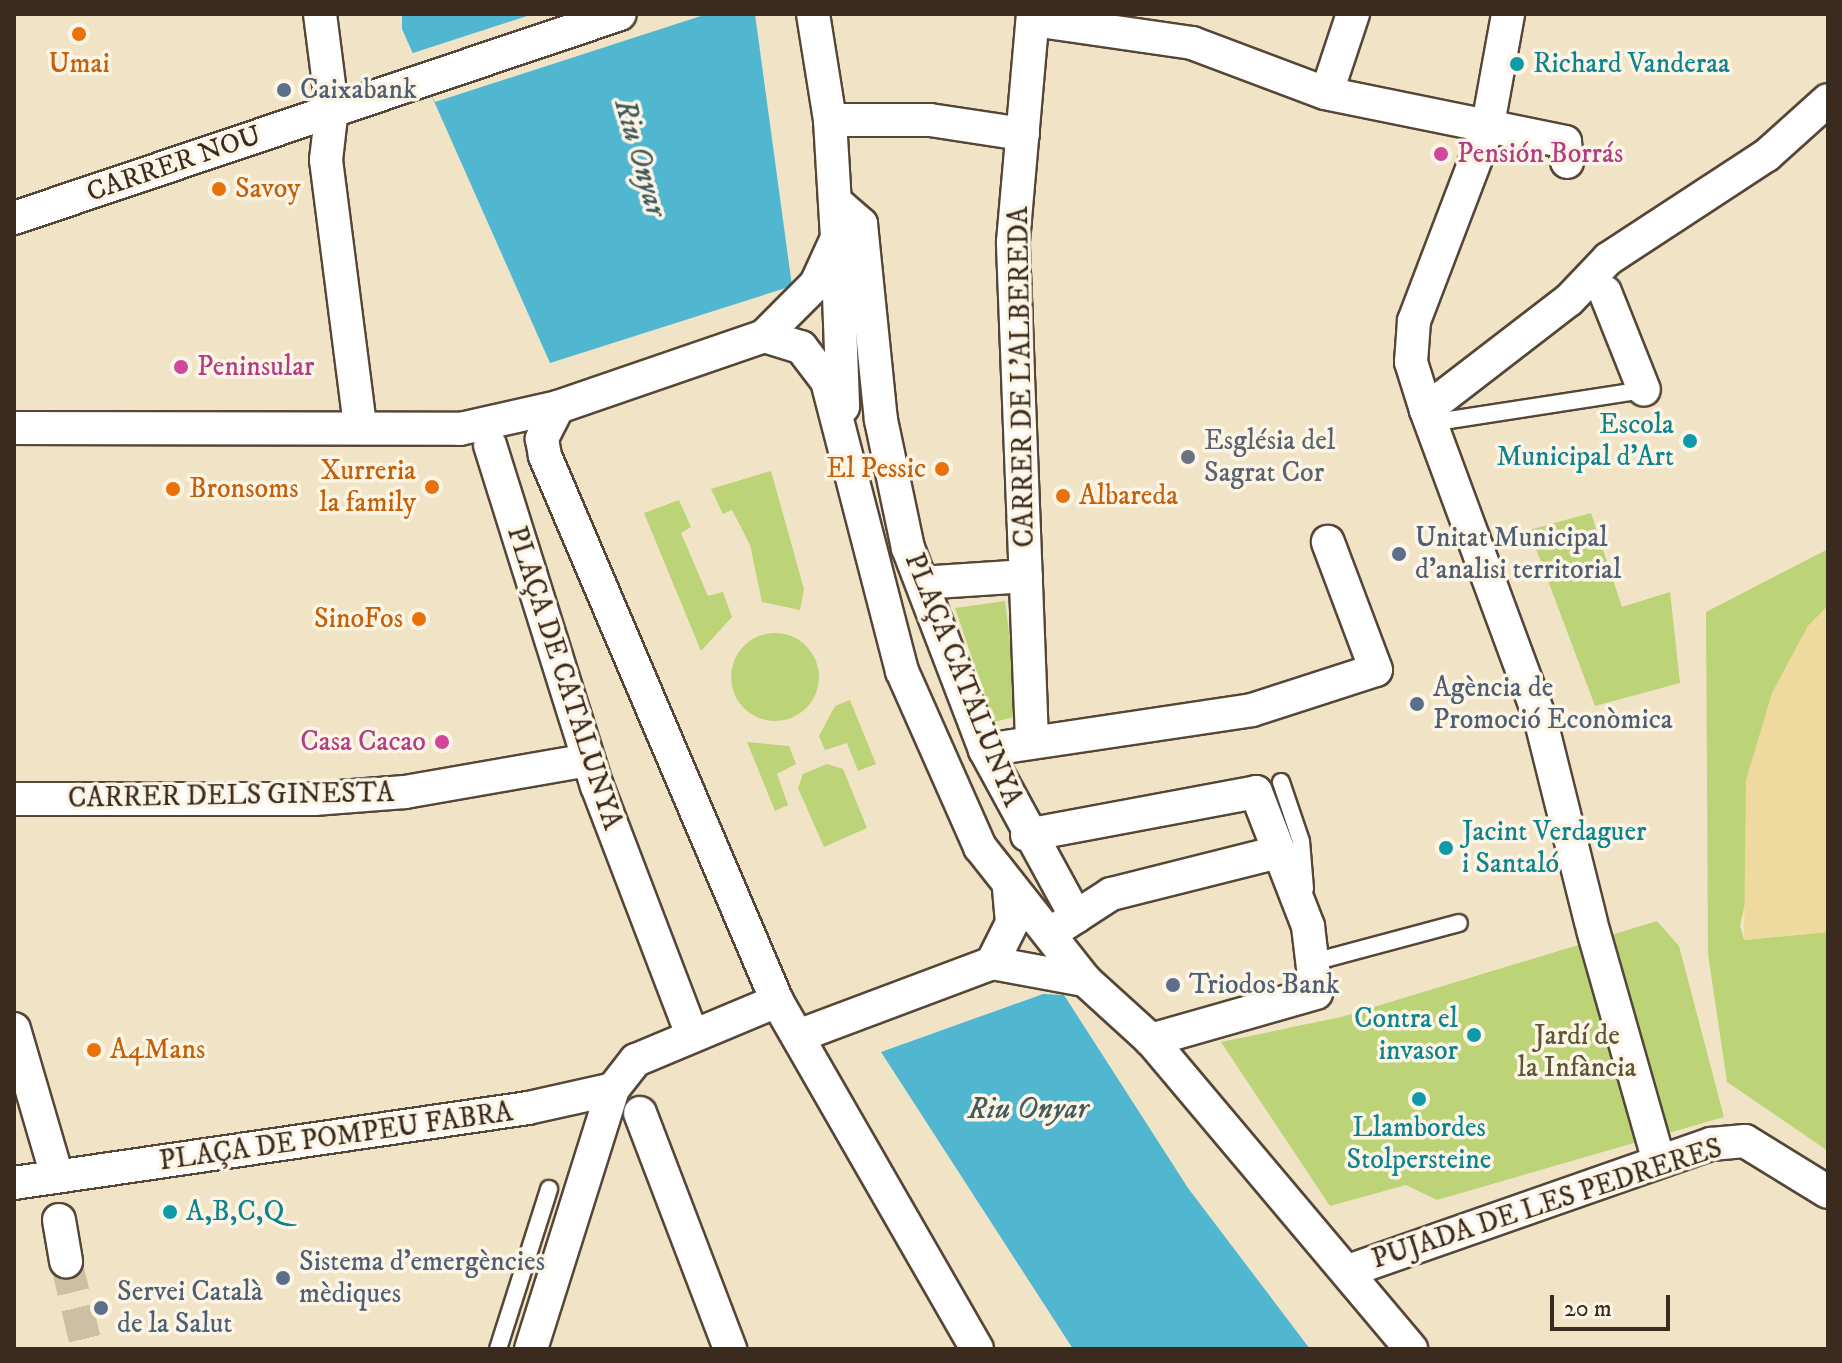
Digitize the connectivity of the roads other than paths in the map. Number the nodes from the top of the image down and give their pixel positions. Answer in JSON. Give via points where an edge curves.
{"nodes":[{"id":1,"x":320,"y":14,"type":"edge"},
{"id":2,"x":620,"y":14,"type":"edge"},
{"id":3,"x":813,"y":14,"type":"edge"},
{"id":4,"x":1353,"y":14,"type":"edge"},
{"id":5,"x":1508,"y":14,"type":"edge"},
{"id":6,"x":1033,"y":17,"type":"edge"},
{"id":7,"x":1327,"y":92,"type":"junction"},
{"id":8,"x":1828,"y":100,"type":"edge"},
{"id":9,"x":332,"y":108,"type":"junction"},
{"id":10,"x":830,"y":120,"type":"junction"},
{"id":11,"x":1487,"y":130,"type":"junction"},
{"id":12,"x":1023,"y":134,"type":"junction"},
{"id":13,"x":1567,"y":162,"type":"dead end"},
{"id":14,"x":837,"y":203,"type":"junction"},
{"id":15,"x":14,"y":218,"type":"edge"},
{"id":16,"x":837,"y":238,"type":"junction"},
{"id":17,"x":1605,"y":292,"type":"dead end"},
{"id":18,"x":764,"y":336,"type":"junction"},
{"id":19,"x":1644,"y":390,"type":"joint"},
{"id":20,"x":558,"y":407,"type":"junction"},
{"id":21,"x":1431,"y":424,"type":"junction"},
{"id":22,"x":360,"y":427,"type":"junction"},
{"id":23,"x":14,"y":428,"type":"edge"},
{"id":24,"x":460,"y":429,"type":"junction"},
{"id":25,"x":842,"y":433,"type":"junction"},
{"id":26,"x":490,"y":445,"type":"junction"},
{"id":27,"x":562,"y":503,"type":"junction"},
{"id":28,"x":1328,"y":542,"type":"dead end"},
{"id":29,"x":1026,"y":576,"type":"junction"},
{"id":30,"x":936,"y":582,"type":"dead end"},
{"id":31,"x":1032,"y":740,"type":"junction"},
{"id":32,"x":985,"y":750,"type":"junction"},
{"id":33,"x":588,"y":760,"type":"junction"},
{"id":34,"x":1268,"y":787,"type":"junction"},
{"id":35,"x":14,"y":799,"type":"edge"},
{"id":36,"x":1027,"y":835,"type":"junction"},
{"id":37,"x":1274,"y":853,"type":"junction"},
{"id":38,"x":1009,"y":887,"type":"junction"},
{"id":39,"x":1076,"y":917,"type":"junction"},
{"id":40,"x":1459,"y":923,"type":"dead end"},
{"id":41,"x":1308,"y":926,"type":"junction"},
{"id":42,"x":1048,"y":935,"type":"junction"},
{"id":43,"x":992,"y":963,"type":"junction"},
{"id":44,"x":1308,"y":964,"type":"junction"},
{"id":45,"x":1085,"y":980,"type":"junction"},
{"id":46,"x":777,"y":1001,"type":"junction"},
{"id":47,"x":14,"y":1029,"type":"edge"},
{"id":48,"x":692,"y":1035,"type":"junction"},
{"id":49,"x":798,"y":1036,"type":"junction"},
{"id":50,"x":1151,"y":1040,"type":"junction"},
{"id":51,"x":613,"y":1089,"type":"junction"},
{"id":52,"x":640,"y":1113,"type":"dead end"},
{"id":53,"x":1659,"y":1161,"type":"junction"},
{"id":54,"x":57,"y":1176,"type":"junction"},
{"id":55,"x":14,"y":1183,"type":"edge"},
{"id":56,"x":549,"y":1189,"type":"dead end"},
{"id":57,"x":1828,"y":1192,"type":"edge"},
{"id":58,"x":59,"y":1220,"type":"dead end"},
{"id":59,"x":66,"y":1261,"type":"tunnel mouth"},
{"id":60,"x":1348,"y":1271,"type":"junction"},
{"id":61,"x":498,"y":1349,"type":"edge"},
{"id":62,"x":531,"y":1349,"type":"edge"},
{"id":63,"x":730,"y":1349,"type":"edge"},
{"id":64,"x":977,"y":1349,"type":"edge"},
{"id":65,"x":1411,"y":1349,"type":"edge"}],
"edges":[{"from":1,"to":9,"type":"street"},
{"from":2,"to":9,"type":"street","name":"CARRER NOU"},
{"from":3,"to":10,"type":"street"},
{"from":4,"to":7,"type":"street"},
{"from":5,"to":11,"type":"street"},
{"from":6,"to":7,"type":"street","via":[[1192,43]]},
{"from":6,"to":12,"type":"street","name":"CARRER DE L'ALBEREDA"},
{"from":7,"to":11,"type":"street"},
{"from":8,"to":21,"type":"street","via":[[1767,155],[1608,259]]},
{"from":9,"to":15,"type":"street","name":"CARRER NOU"},
{"from":9,"to":22,"type":"street","via":[[326,160]]},
{"from":10,"to":12,"type":"street","via":[[930,120]]},
{"from":10,"to":14,"type":"street"},
{"from":11,"to":13,"type":"street","via":[[1565,142]]},
{"from":11,"to":21,"type":"street","via":[[1451,241],[1414,321],[1411,362]]},
{"from":12,"to":29,"type":"street","name":"CARRER DE L'ALBEREDA","via":[[1013,242]]},
{"from":14,"to":16,"type":"street"},
{"from":14,"to":32,"type":"street","name":"PLAÇA CATALUNYA","via":[[861,224],[881,420],[908,548]]},
{"from":16,"to":18,"type":"street","via":[[816,284]]},
{"from":16,"to":25,"type":"street"},
{"from":17,"to":19,"type":"street"},
{"from":18,"to":20,"type":"street"},
{"from":18,"to":25,"type":"street","via":[[801,347],[816,362]]},
{"from":19,"to":21,"type":"lane"},
{"from":20,"to":24,"type":"street"},
{"from":20,"to":27,"type":"street","name":"PLAÇA DE CATALUNYA","via":[[542,439]]},
{"from":21,"to":53,"type":"street","via":[[1541,721]]},
{"from":22,"to":23,"type":"street"},
{"from":22,"to":24,"type":"street"},
{"from":24,"to":26,"type":"street"},
{"from":25,"to":38,"type":"street","via":[[872,575],[919,718],[957,805]]},
{"from":26,"to":27,"type":"street"},
{"from":26,"to":33,"type":"street","name":"PLAÇA DE CATALUNYA"},
{"from":27,"to":46,"type":"street","name":"PLAÇA DE CATALUNYA"},
{"from":28,"to":31,"type":"street","via":[[1376,670],[1252,710]]},
{"from":29,"to":30,"type":"street"},
{"from":29,"to":31,"type":"street","name":"CARRER DE L'ALBEREDA"},
{"from":31,"to":32,"type":"street"},
{"from":32,"to":36,"type":"street","name":"PLAÇA CATALUNYA"},
{"from":33,"to":35,"type":"street","name":"CARRER DELS GINESTA","via":[[405,792],[314,799]]},
{"from":33,"to":48,"type":"street","name":"PLAÇA DE CATALUNYA"},
{"from":34,"to":36,"type":"street"},
{"from":34,"to":37,"type":"street"},
{"from":34,"to":41,"type":"lane","via":[[1301,841]]},
{"from":36,"to":39,"type":"street","name":"PLAÇA CATALUNYA"},
{"from":37,"to":39,"type":"street","via":[[1111,894]]},
{"from":37,"to":41,"type":"street"},
{"from":38,"to":42,"type":"street"},
{"from":38,"to":43,"type":"street","via":[[1012,923]]},
{"from":39,"to":42,"type":"street"},
{"from":40,"to":44,"type":"lane"},
{"from":41,"to":44,"type":"street"},
{"from":42,"to":45,"type":"street"},
{"from":43,"to":45,"type":"street"},
{"from":43,"to":49,"type":"street"},
{"from":44,"to":50,"type":"street","via":[[1316,993]]},
{"from":45,"to":50,"type":"street"},
{"from":46,"to":48,"type":"street"},
{"from":46,"to":49,"type":"street","name":"PLAÇA DE CATALUNYA"},
{"from":47,"to":54,"type":"street"},
{"from":48,"to":51,"type":"street","via":[[636,1060]]},
{"from":49,"to":64,"type":"street","name":"PLAÇA DE CATALUNYA"},
{"from":50,"to":60,"type":"street"},
{"from":51,"to":54,"type":"street","name":"PLAÇA DE POMPEU FABRA","via":[[528,1108]]},
{"from":51,"to":62,"type":"street"},
{"from":52,"to":63,"type":"street"},
{"from":53,"to":57,"type":"street","name":"PUJADA DE LES PEDRERES","via":[[1745,1141]]},
{"from":53,"to":60,"type":"street","name":"PUJADA DE LES PEDRERES"},
{"from":54,"to":55,"type":"street","name":"PLAÇA DE POMPEU FABRA"},
{"from":56,"to":61,"type":"lane"},
{"from":58,"to":59,"type":"street"},
{"from":60,"to":65,"type":"street"}]}
